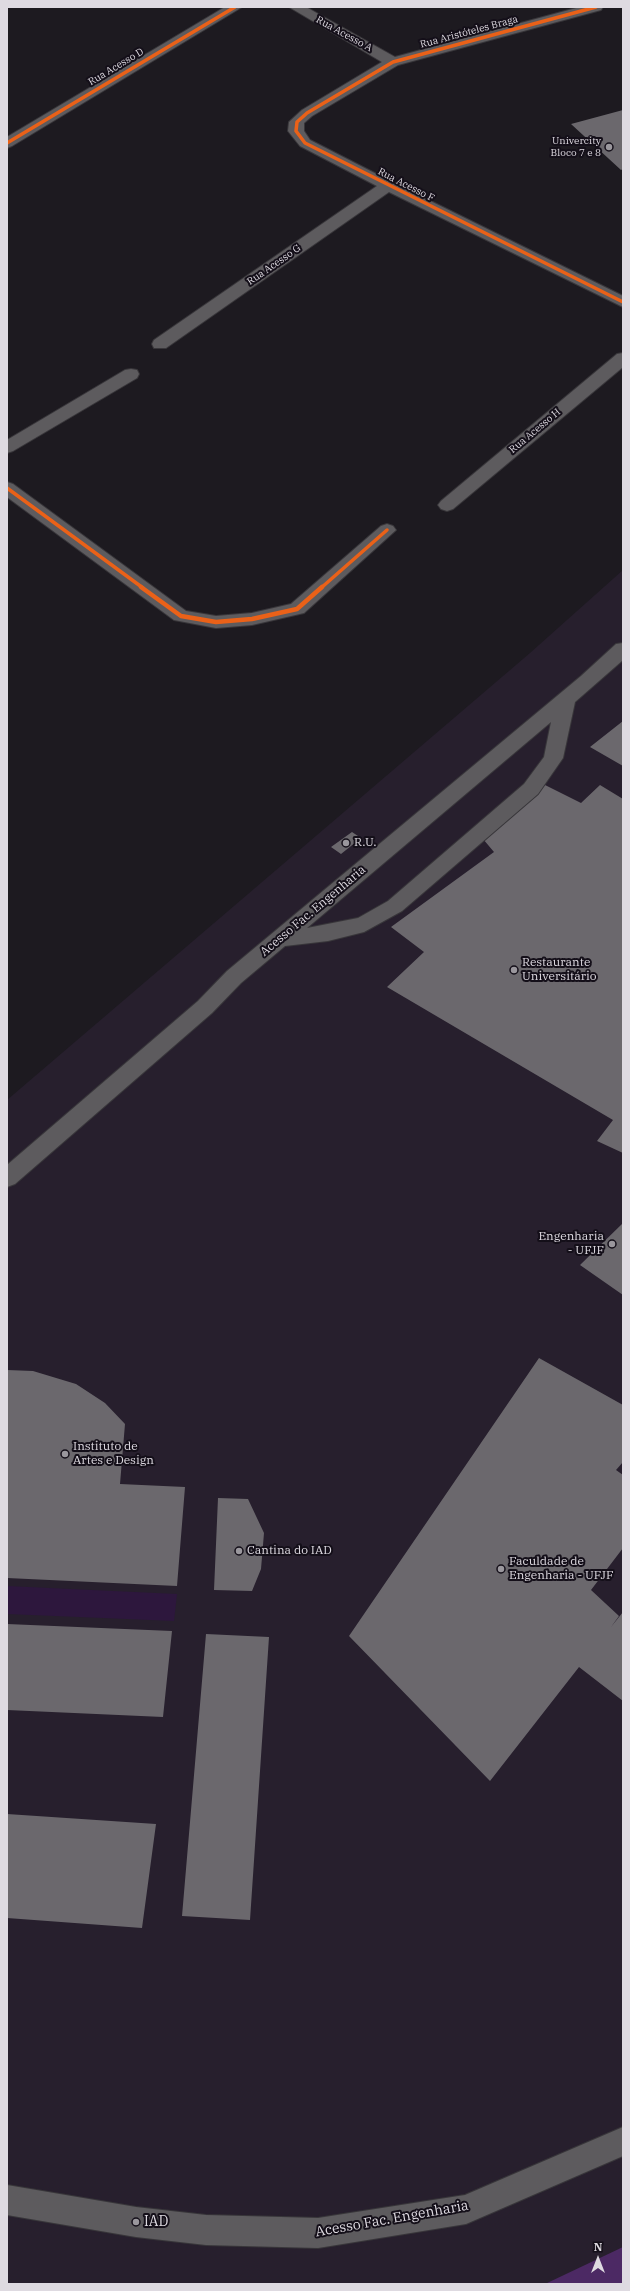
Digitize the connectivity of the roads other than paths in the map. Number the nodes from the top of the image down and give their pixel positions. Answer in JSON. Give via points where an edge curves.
{"nodes":[{"id":1,"x":235,"y":7,"type":"edge"},
{"id":2,"x":296,"y":7,"type":"edge"},
{"id":3,"x":596,"y":7,"type":"edge"},
{"id":4,"x":393,"y":62,"type":"junction"},
{"id":5,"x":7,"y":143,"type":"edge"},
{"id":6,"x":388,"y":186,"type":"junction"},
{"id":7,"x":623,"y":302,"type":"edge"},
{"id":8,"x":160,"y":344,"type":"dead end"},
{"id":9,"x":623,"y":358,"type":"edge"},
{"id":10,"x":130,"y":374,"type":"dead end"},
{"id":11,"x":7,"y":447,"type":"edge"},
{"id":12,"x":7,"y":488,"type":"edge"},
{"id":13,"x":447,"y":505,"type":"dead end"},
{"id":14,"x":387,"y":530,"type":"dead end"},
{"id":15,"x":623,"y":649,"type":"edge"},
{"id":16,"x":566,"y":699,"type":"junction"},
{"id":17,"x":279,"y":939,"type":"junction"},
{"id":18,"x":7,"y":1178,"type":"edge"},
{"id":19,"x":623,"y":2141,"type":"edge"},
{"id":20,"x":7,"y":2200,"type":"edge"}],
"edges":[{"from":1,"to":5,"type":"street","name":"Rua Acesso D"},
{"from":2,"to":4,"type":"street","name":"Rua Acesso A"},
{"from":3,"to":4,"type":"street","name":"Rua Aristóteles Braga"},
{"from":4,"to":6,"type":"street","name":"Rua Acesso F","via":[[307,113],[297,122],[296,131],[305,143]]},
{"from":6,"to":7,"type":"street","name":"Rua Acesso F"},
{"from":6,"to":8,"type":"street","name":"Rua Acesso G"},
{"from":9,"to":13,"type":"street","name":"Rua Acesso H"},
{"from":10,"to":11,"type":"street"},
{"from":12,"to":14,"type":"street","via":[[181,616],[216,622],[252,619],[297,609]]},
{"from":15,"to":16,"type":"street","name":"Acesso Fac. Engenharia"},
{"from":16,"to":17,"type":"street","name":"Acesso Fac. Engenharia"},
{"from":16,"to":17,"type":"street","via":[[552,758],[531,789],[395,906],[364,924],[328,934]]},
{"from":17,"to":18,"type":"street","name":"Acesso Fac. Engenharia"},
{"from":19,"to":20,"type":"street","name":"Acesso Fac. Engenharia","via":[[466,2209],[318,2233],[198,2229],[136,2222]]}]}
